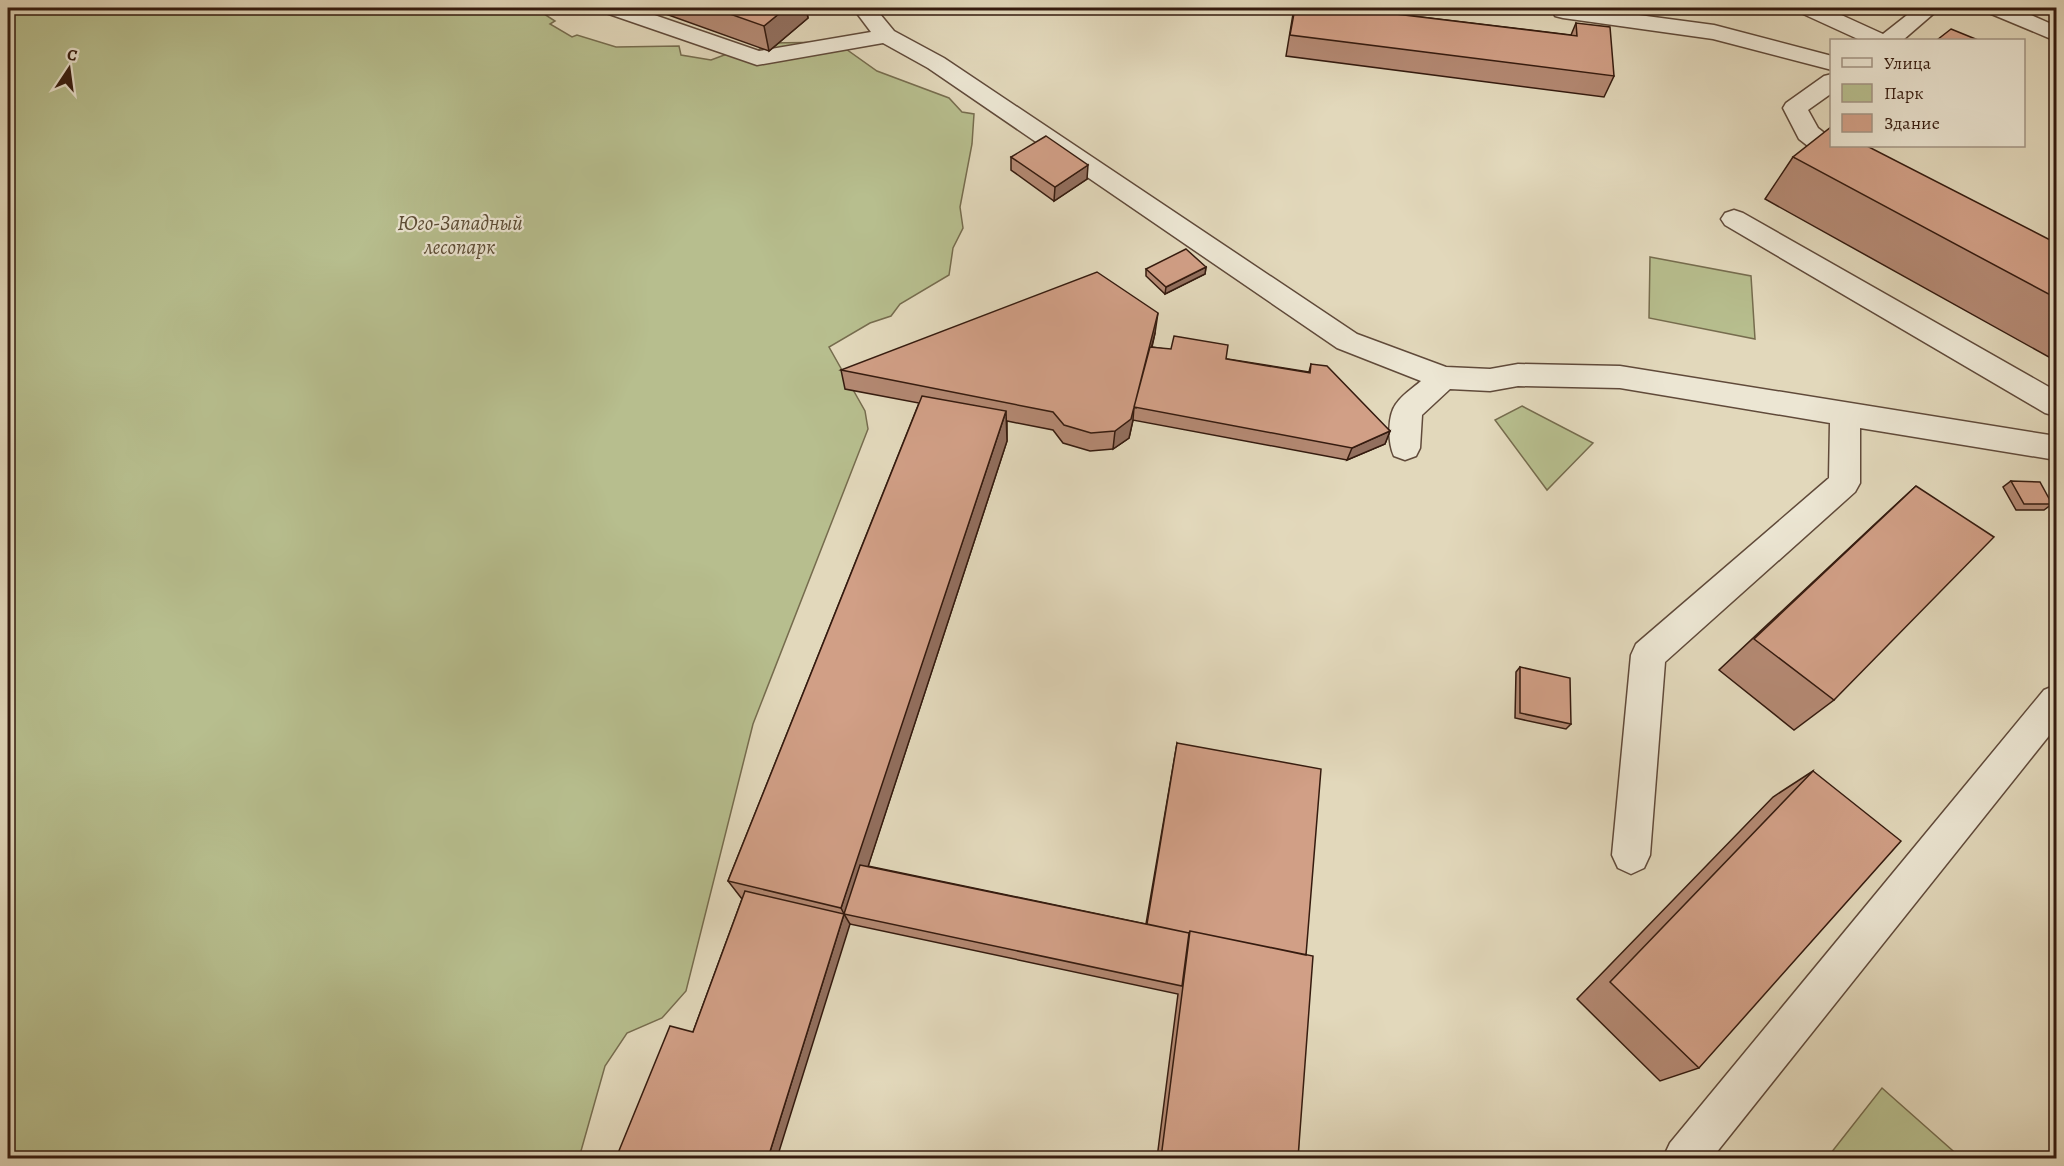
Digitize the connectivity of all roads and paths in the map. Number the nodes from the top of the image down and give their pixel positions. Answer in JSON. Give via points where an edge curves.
{"nodes":[{"id":1,"x":614,"y":8,"type":"edge"},
{"id":2,"x":864,"y":8,"type":"edge"},
{"id":3,"x":1563,"y":8,"type":"edge"},
{"id":4,"x":1809,"y":8,"type":"edge"},
{"id":5,"x":1929,"y":8,"type":"edge"},
{"id":6,"x":1997,"y":8,"type":"edge"},
{"id":7,"x":2056,"y":34,"type":"edge"},
{"id":8,"x":886,"y":36,"type":"junction"},
{"id":9,"x":1876,"y":39,"type":"edge"},
{"id":10,"x":1890,"y":39,"type":"edge"},
{"id":11,"x":1830,"y":62,"type":"edge"},
{"id":12,"x":1830,"y":82,"type":"edge"},
{"id":13,"x":1874,"y":178,"type":"edge"},
{"id":14,"x":1734,"y":219,"type":"dead end"},
{"id":15,"x":1444,"y":378,"type":"junction"},
{"id":16,"x":2056,"y":405,"type":"edge"},
{"id":17,"x":1845,"y":414,"type":"junction"},
{"id":18,"x":1406,"y":448,"type":"dead end"},
{"id":19,"x":2056,"y":448,"type":"edge"},
{"id":20,"x":2056,"y":701,"type":"edge"},
{"id":21,"x":1631,"y":855,"type":"dead end"},
{"id":22,"x":1685,"y":1158,"type":"edge"}],
"edges":[{"from":1,"to":8,"type":"lane","via":[[757,58]]},
{"from":2,"to":8,"type":"lane"},
{"from":3,"to":11,"type":"lane","via":[[1563,12],[1714,32]]},
{"from":4,"to":9,"type":"lane"},
{"from":5,"to":10,"type":"lane"},
{"from":6,"to":7,"type":"lane"},
{"from":8,"to":15,"type":"lane","via":[[936,63],[1347,341]]},
{"from":12,"to":13,"type":"lane","via":[[1795,108],[1808,133],[1843,162]]},
{"from":14,"to":16,"type":"lane"},
{"from":15,"to":17,"type":"lane","via":[[1620,377]]},
{"from":15,"to":18,"type":"lane","via":[[1407,411]]},
{"from":17,"to":19,"type":"lane"},
{"from":17,"to":21,"type":"lane","via":[[1844,483],[1648,655]]},
{"from":20,"to":22,"type":"lane"}]}
